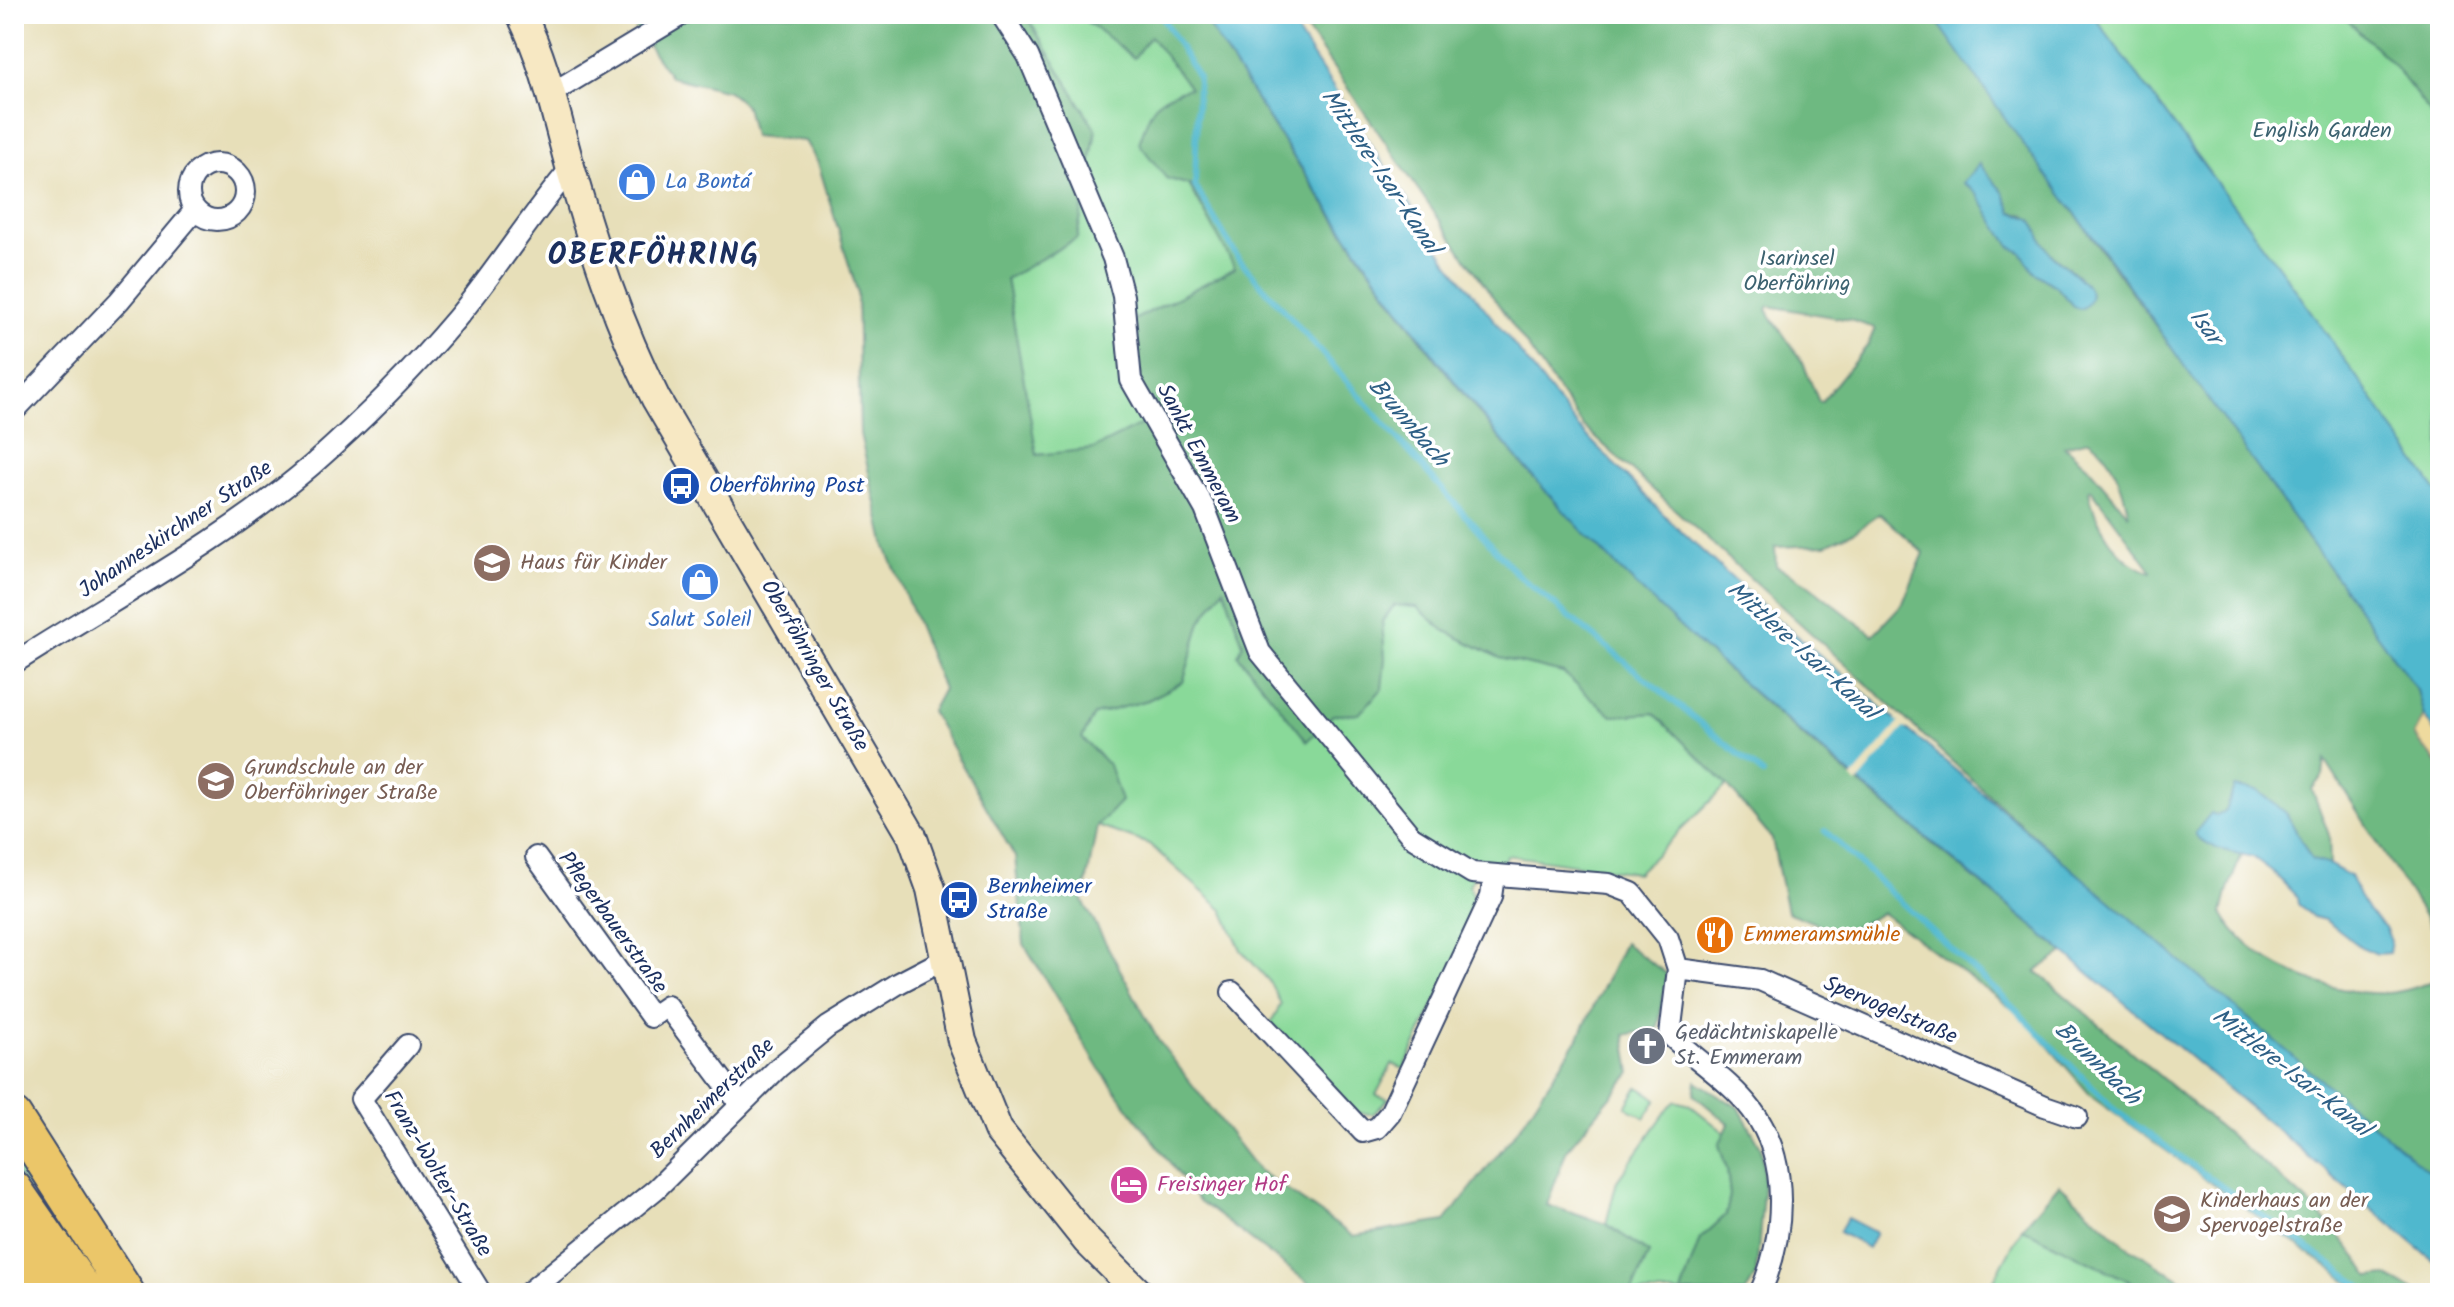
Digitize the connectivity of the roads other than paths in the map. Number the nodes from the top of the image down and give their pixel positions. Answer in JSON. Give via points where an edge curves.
{"nodes":[{"id":1,"x":521,"y":14,"type":"edge"},
{"id":2,"x":683,"y":14,"type":"edge"},
{"id":3,"x":1001,"y":14,"type":"edge"},
{"id":4,"x":552,"y":93,"type":"junction"},
{"id":5,"x":571,"y":168,"type":"junction"},
{"id":6,"x":195,"y":210,"type":"dead end"},
{"id":7,"x":14,"y":411,"type":"edge"},
{"id":8,"x":17,"y":654,"type":"edge"},
{"id":9,"x":536,"y":857,"type":"dead end"},
{"id":10,"x":1494,"y":876,"type":"junction"},
{"id":11,"x":945,"y":959,"type":"junction"},
{"id":12,"x":1678,"y":969,"type":"junction"},
{"id":13,"x":1232,"y":992,"type":"dead end"},
{"id":14,"x":408,"y":1045,"type":"dead end"},
{"id":15,"x":740,"y":1104,"type":"junction"},
{"id":16,"x":14,"y":1116,"type":"edge"},
{"id":17,"x":2077,"y":1117,"type":"dead end"},
{"id":18,"x":14,"y":1188,"type":"edge"},
{"id":19,"x":14,"y":1245,"type":"edge"},
{"id":20,"x":48,"y":1293,"type":"edge"},
{"id":21,"x":87,"y":1293,"type":"edge"},
{"id":22,"x":127,"y":1293,"type":"edge"},
{"id":23,"x":481,"y":1293,"type":"edge"},
{"id":24,"x":528,"y":1293,"type":"edge"},
{"id":25,"x":1139,"y":1293,"type":"edge"},
{"id":26,"x":1760,"y":1293,"type":"edge"}],
"edges":[{"from":1,"to":4,"type":"main road","name":"Oberföhringer Straße"},
{"from":2,"to":4,"type":"street"},
{"from":3,"to":10,"type":"street","name":"Sankt Emmeram","via":[[1028,56],[1113,258],[1123,296],[1131,380],[1205,509],[1260,652],[1411,836],[1472,873]]},
{"from":4,"to":5,"type":"main road","name":"Oberföhringer Straße"},
{"from":5,"to":8,"type":"street","name":"Johanneskirchner Straße","via":[[458,316],[313,464],[252,513],[126,596]]},
{"from":5,"to":11,"type":"main road","name":"Oberföhringer Straße","via":[[636,361],[912,836],[931,889]]},
{"from":6,"to":7,"type":"street","via":[[119,301]]},
{"from":9,"to":15,"type":"street","name":"Pflegerbauerstraße","via":[[651,1017],[667,1006]]},
{"from":10,"to":12,"type":"street","name":"Sankt Emmeram","via":[[1609,884],[1632,893],[1668,938]]},
{"from":10,"to":13,"type":"street","via":[[1491,897],[1390,1113],[1377,1128],[1363,1132]]},
{"from":11,"to":15,"type":"street","name":"Bernheimerstraße","via":[[828,1027]]},
{"from":11,"to":25,"type":"main road","name":"Oberföhringer Straße","via":[[962,1041],[998,1130],[1087,1241]]},
{"from":12,"to":17,"type":"street","name":"Spervogelstraße","via":[[1760,980]]},
{"from":12,"to":26,"type":"street","name":"Sankt Emmeram","via":[[1670,1035],[1752,1110],[1769,1138],[1778,1170],[1775,1248]]},
{"from":14,"to":23,"type":"street","name":"Franz-Wolter-Straße","via":[[361,1099]]},
{"from":15,"to":24,"type":"street","name":"Bernheimerstraße","via":[[656,1189]]},
{"from":16,"to":22,"type":"highway"},
{"from":18,"to":21,"type":"highway"},
{"from":19,"to":20,"type":"highway"}]}
